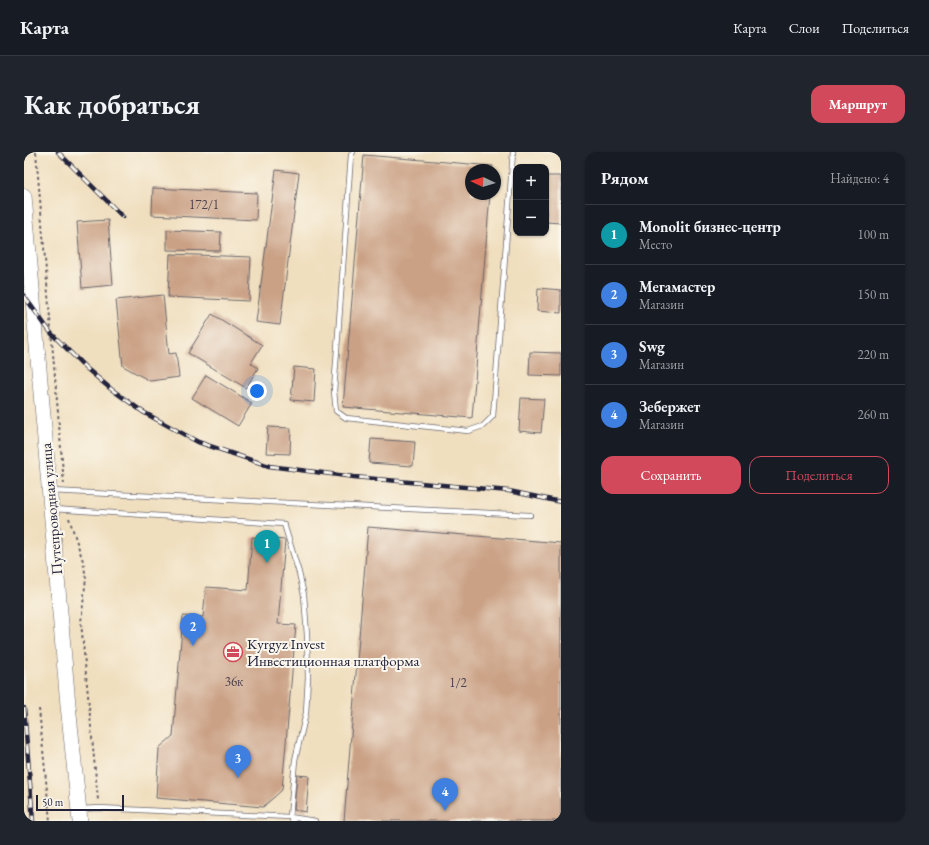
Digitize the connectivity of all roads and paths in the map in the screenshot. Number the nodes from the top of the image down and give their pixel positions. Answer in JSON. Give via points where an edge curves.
{"nodes":[{"id":1,"x":353,"y":152,"type":"edge"},
{"id":2,"x":513,"y":152,"type":"edge"},
{"id":3,"x":24,"y":196,"type":"edge"},
{"id":4,"x":49,"y":491,"type":"junction"},
{"id":5,"x":51,"y":509,"type":"junction"},
{"id":6,"x":530,"y":515,"type":"dead end"},
{"id":7,"x":39,"y":709,"type":"dead end"},
{"id":8,"x":79,"y":815,"type":"edge"},
{"id":9,"x":292,"y":819,"type":"edge"},
{"id":10,"x":50,"y":821,"type":"edge"},
{"id":11,"x":315,"y":821,"type":"edge"}],
"edges":[{"from":1,"to":2,"type":"lane","via":[[334,383],[336,411],[346,418],[468,431],[483,426],[493,416]]},
{"from":3,"to":4,"type":"main road","name":"Путепроводная улица"},
{"from":4,"to":5,"type":"main road","name":"Путепроводная улица"},
{"from":4,"to":6,"type":"lane"},
{"from":5,"to":8,"type":"main road","name":"Путепроводная улица"},
{"from":5,"to":9,"type":"lane","via":[[284,524],[304,595],[307,634],[306,713],[295,760]]},
{"from":7,"to":10,"type":"path"},
{"from":8,"to":9,"type":"lane","via":[[99,808]]},
{"from":9,"to":11,"type":"lane"}]}
